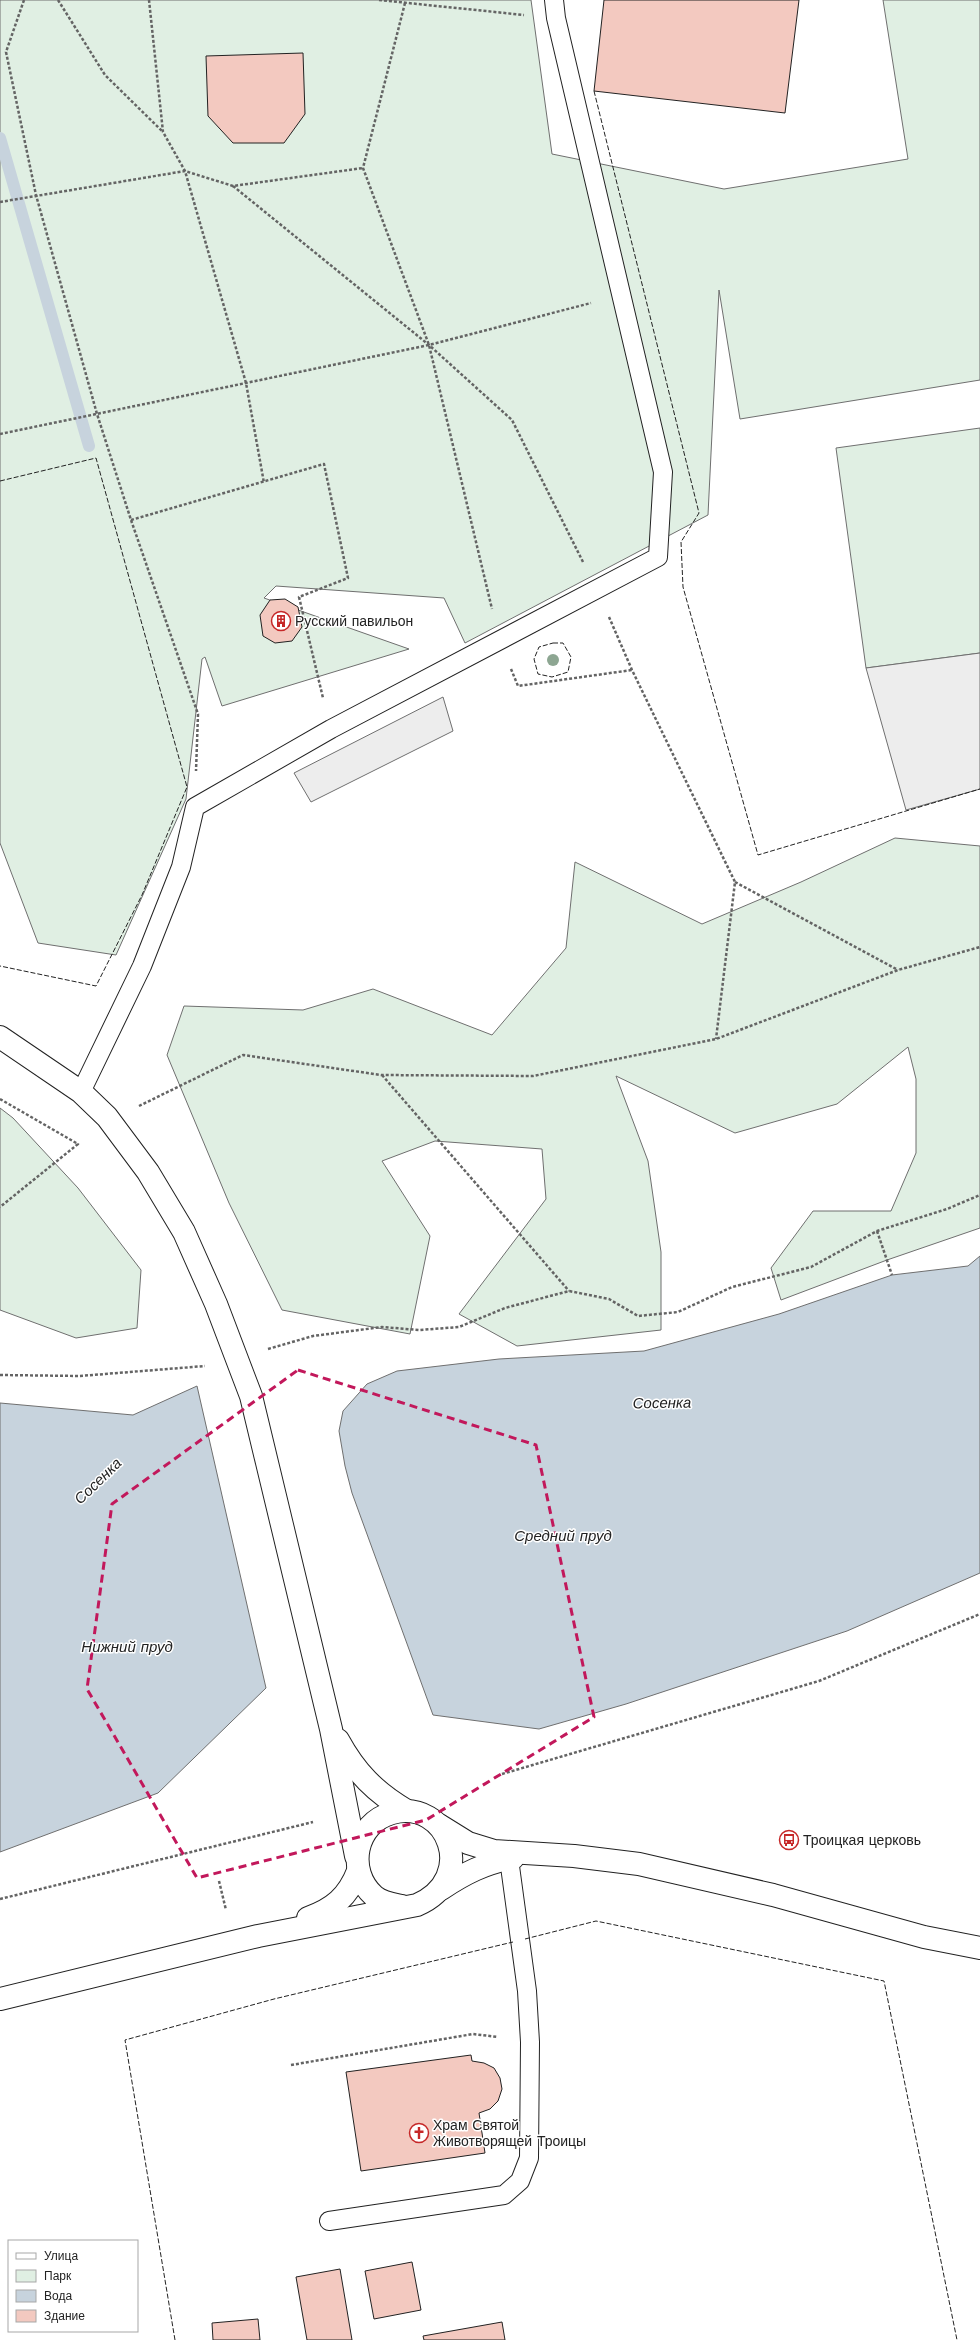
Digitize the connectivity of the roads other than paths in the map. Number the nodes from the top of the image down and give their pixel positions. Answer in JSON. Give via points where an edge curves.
{"nodes":[{"id":1,"x":554,"y":0,"type":"edge"},
{"id":2,"x":0,"y":1037,"type":"edge"},
{"id":3,"x":81,"y":1092,"type":"junction"},
{"id":4,"x":331,"y":1729,"type":"junction"},
{"id":5,"x":407,"y":1812,"type":"junction"},
{"id":6,"x":434,"y":1822,"type":"junction"},
{"id":7,"x":530,"y":1855,"type":"junction"},
{"id":8,"x":509,"y":1859,"type":"junction"},
{"id":9,"x":357,"y":1864,"type":"junction"},
{"id":10,"x":441,"y":1889,"type":"junction"},
{"id":11,"x":402,"y":1906,"type":"junction"},
{"id":12,"x":246,"y":1940,"type":"junction"},
{"id":13,"x":980,"y":1948,"type":"edge"},
{"id":14,"x":0,"y":1999,"type":"edge"},
{"id":15,"x":329,"y":2220,"type":"dead end"}],
"edges":[{"from":1,"to":3,"type":"lane","via":[[556,18],[663,472],[658,557],[331,729],[196,807],[181,867],[142,966]]},
{"from":2,"to":3,"type":"street"},
{"from":3,"to":4,"type":"street","via":[[107,1117],[148,1172],[184,1232],[216,1304],[251,1396]]},
{"from":4,"to":5,"type":"street","via":[[345,1754],[363,1777],[382,1797]]},
{"from":4,"to":9,"type":"street"},
{"from":5,"to":6,"type":"street","via":[[421,1814]]},
{"from":5,"to":9,"type":"street","via":[[392,1813],[378,1819],[367,1829],[360,1842]]},
{"from":6,"to":7,"type":"street","via":[[468,1843],[494,1851]]},
{"from":6,"to":10,"type":"street","via":[[447,1840],[452,1862],[449,1876]]},
{"from":7,"to":8,"type":"street"},
{"from":7,"to":13,"type":"street","via":[[574,1856],[639,1864],[773,1895],[924,1937]]},
{"from":8,"to":10,"type":"street","via":[[492,1862],[466,1872]]},
{"from":8,"to":15,"type":"lane","via":[[527,1991],[530,2042],[529,2158],[520,2181],[504,2195]]},
{"from":9,"to":11,"type":"street","via":[[364,1885],[374,1896],[387,1904]]},
{"from":9,"to":12,"type":"street","via":[[353,1885],[327,1911]]},
{"from":10,"to":11,"type":"street","via":[[424,1902]]},
{"from":11,"to":12,"type":"street"},
{"from":12,"to":14,"type":"street"}]}
